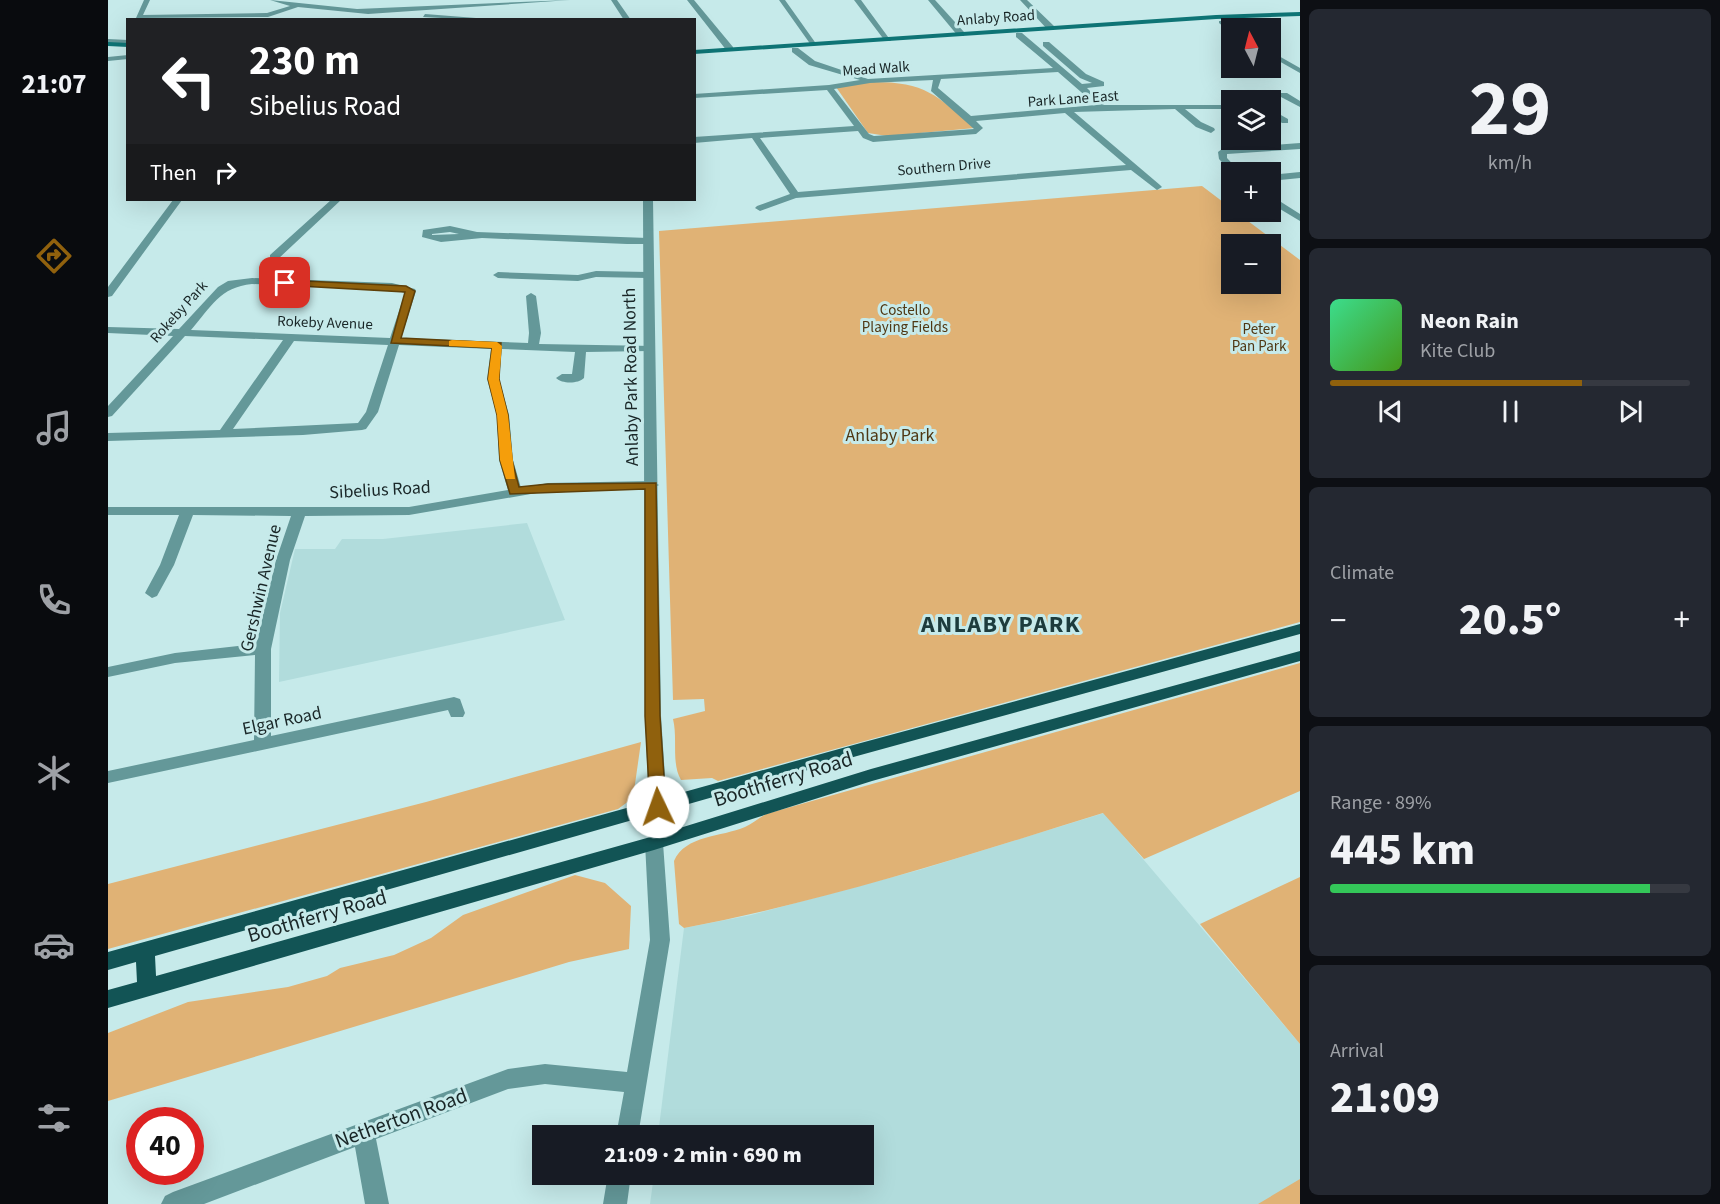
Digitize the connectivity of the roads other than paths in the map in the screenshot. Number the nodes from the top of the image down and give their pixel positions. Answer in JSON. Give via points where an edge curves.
{"nodes":[{"id":1,"x":147,"y":0,"type":"edge"},
{"id":2,"x":273,"y":0,"type":"edge"},
{"id":3,"x":567,"y":0,"type":"edge"},
{"id":4,"x":614,"y":0,"type":"edge"},
{"id":5,"x":690,"y":0,"type":"edge"},
{"id":6,"x":782,"y":0,"type":"edge"},
{"id":7,"x":857,"y":0,"type":"edge"},
{"id":8,"x":931,"y":0,"type":"edge"},
{"id":9,"x":1023,"y":0,"type":"edge"},
{"id":10,"x":296,"y":3,"type":"edge"},
{"id":11,"x":427,"y":8,"type":"junction"},
{"id":12,"x":358,"y":11,"type":"junction"},
{"id":13,"x":1300,"y":14,"type":"edge"},
{"id":14,"x":420,"y":16,"type":"junction"},
{"id":15,"x":448,"y":18,"type":"edge"},
{"id":16,"x":627,"y":18,"type":"edge"},
{"id":17,"x":1300,"y":19,"type":"edge"},
{"id":18,"x":1281,"y":20,"type":"edge"},
{"id":19,"x":1221,"y":22,"type":"edge"},
{"id":20,"x":1051,"y":28,"type":"junction"},
{"id":21,"x":961,"y":34,"type":"junction"},
{"id":22,"x":1035,"y":34,"type":"junction"},
{"id":23,"x":1019,"y":35,"type":"junction"},
{"id":24,"x":888,"y":39,"type":"junction"},
{"id":25,"x":108,"y":42,"type":"edge"},
{"id":26,"x":814,"y":43,"type":"junction"},
{"id":27,"x":126,"y":44,"type":"edge"},
{"id":28,"x":730,"y":49,"type":"junction"},
{"id":29,"x":795,"y":50,"type":"junction"},
{"id":30,"x":696,"y":52,"type":"edge"},
{"id":31,"x":126,"y":56,"type":"edge"},
{"id":32,"x":696,"y":57,"type":"edge"},
{"id":33,"x":108,"y":58,"type":"edge"},
{"id":34,"x":1281,"y":59,"type":"edge"},
{"id":35,"x":1060,"y":70,"type":"junction"},
{"id":36,"x":1300,"y":71,"type":"edge"},
{"id":37,"x":937,"y":79,"type":"junction"},
{"id":38,"x":906,"y":80,"type":"junction"},
{"id":39,"x":870,"y":81,"type":"junction"},
{"id":40,"x":829,"y":87,"type":"junction"},
{"id":41,"x":1080,"y":87,"type":"junction"},
{"id":42,"x":934,"y":89,"type":"junction"},
{"id":43,"x":1284,"y":94,"type":"dead end"},
{"id":44,"x":696,"y":96,"type":"edge"},
{"id":45,"x":1300,"y":105,"type":"edge"},
{"id":46,"x":1101,"y":107,"type":"junction"},
{"id":47,"x":1221,"y":107,"type":"edge"},
{"id":48,"x":1179,"y":109,"type":"junction"},
{"id":49,"x":1069,"y":112,"type":"junction"},
{"id":50,"x":1281,"y":118,"type":"edge"},
{"id":51,"x":969,"y":119,"type":"junction"},
{"id":52,"x":1286,"y":121,"type":"dead end"},
{"id":53,"x":859,"y":128,"type":"junction"},
{"id":54,"x":1211,"y":130,"type":"dead end"},
{"id":55,"x":754,"y":136,"type":"junction"},
{"id":56,"x":696,"y":140,"type":"edge"},
{"id":57,"x":1300,"y":146,"type":"edge"},
{"id":58,"x":1226,"y":162,"type":"edge"},
{"id":59,"x":1133,"y":167,"type":"junction"},
{"id":60,"x":1300,"y":175,"type":"edge"},
{"id":61,"x":1281,"y":176,"type":"edge"},
{"id":62,"x":1157,"y":187,"type":"dead end"},
{"id":63,"x":795,"y":195,"type":"junction"},
{"id":64,"x":176,"y":201,"type":"edge"},
{"id":65,"x":335,"y":201,"type":"edge"},
{"id":66,"x":648,"y":201,"type":"edge"},
{"id":67,"x":1281,"y":205,"type":"edge"},
{"id":68,"x":760,"y":208,"type":"dead end"},
{"id":69,"x":1300,"y":218,"type":"edge"},
{"id":70,"x":477,"y":235,"type":"dead end"},
{"id":71,"x":648,"y":240,"type":"junction"},
{"id":72,"x":274,"y":257,"type":"dead end"},
{"id":73,"x":498,"y":275,"type":"dead end"},
{"id":74,"x":648,"y":275,"type":"junction"},
{"id":75,"x":112,"y":283,"type":"edge"},
{"id":76,"x":108,"y":294,"type":"edge"},
{"id":77,"x":531,"y":296,"type":"dead end"},
{"id":78,"x":108,"y":330,"type":"edge"},
{"id":79,"x":183,"y":332,"type":"junction"},
{"id":80,"x":291,"y":337,"type":"junction"},
{"id":81,"x":395,"y":341,"type":"junction"},
{"id":82,"x":497,"y":346,"type":"junction"},
{"id":83,"x":532,"y":346,"type":"junction"},
{"id":84,"x":649,"y":348,"type":"junction"},
{"id":85,"x":581,"y":349,"type":"junction"},
{"id":86,"x":562,"y":378,"type":"dead end"},
{"id":87,"x":108,"y":414,"type":"edge"},
{"id":88,"x":224,"y":433,"type":"junction"},
{"id":89,"x":108,"y":436,"type":"edge"},
{"id":90,"x":652,"y":485,"type":"junction"},
{"id":91,"x":514,"y":491,"type":"junction"},
{"id":92,"x":188,"y":510,"type":"junction"},
{"id":93,"x":108,"y":511,"type":"edge"},
{"id":94,"x":299,"y":512,"type":"junction"},
{"id":95,"x":152,"y":593,"type":"dead end"},
{"id":96,"x":1300,"y":629,"type":"edge"},
{"id":97,"x":264,"y":649,"type":"junction"},
{"id":98,"x":1300,"y":656,"type":"edge"},
{"id":99,"x":108,"y":672,"type":"edge"},
{"id":100,"x":457,"y":713,"type":"dead end"},
{"id":101,"x":262,"y":745,"type":"junction"},
{"id":102,"x":108,"y":777,"type":"edge"},
{"id":103,"x":658,"y":807,"type":"junction"},
{"id":104,"x":654,"y":843,"type":"junction"},
{"id":105,"x":145,"y":951,"type":"junction"},
{"id":106,"x":108,"y":961,"type":"edge"},
{"id":107,"x":147,"y":988,"type":"junction"},
{"id":108,"x":108,"y":999,"type":"edge"},
{"id":109,"x":637,"y":1083,"type":"junction"},
{"id":110,"x":629,"y":1125,"type":"edge"},
{"id":111,"x":363,"y":1132,"type":"junction"},
{"id":112,"x":618,"y":1185,"type":"edge"},
{"id":113,"x":173,"y":1204,"type":"edge"},
{"id":114,"x":377,"y":1204,"type":"edge"},
{"id":115,"x":615,"y":1204,"type":"edge"}],
"edges":[{"from":1,"to":10,"type":"street","via":[[138,17],[268,15]]},
{"from":2,"to":10,"type":"street"},
{"from":3,"to":11,"type":"street"},
{"from":4,"to":16,"type":"street"},
{"from":5,"to":28,"type":"street"},
{"from":6,"to":26,"type":"street"},
{"from":7,"to":24,"type":"street"},
{"from":8,"to":21,"type":"street"},
{"from":9,"to":20,"type":"street"},
{"from":10,"to":12,"type":"street"},
{"from":11,"to":12,"type":"street"},
{"from":11,"to":14,"type":"street","via":[[417,11]]},
{"from":12,"to":14,"type":"street"},
{"from":13,"to":20,"type":"main road","name":"Anlaby Road"},
{"from":14,"to":15,"type":"street"},
{"from":17,"to":18,"type":"main road","name":"Anlaby Road"},
{"from":19,"to":22,"type":"main road","name":"Anlaby Road"},
{"from":20,"to":21,"type":"main road","name":"Anlaby Road"},
{"from":21,"to":24,"type":"main road","name":"Anlaby Road"},
{"from":22,"to":23,"type":"main road","name":"Anlaby Road"},
{"from":22,"to":41,"type":"street","via":[[1083,75],[1101,84]]},
{"from":23,"to":29,"type":"main road","name":"Anlaby Road"},
{"from":23,"to":35,"type":"street"},
{"from":24,"to":26,"type":"main road","name":"Anlaby Road"},
{"from":25,"to":27,"type":"main road"},
{"from":26,"to":28,"type":"main road","name":"Anlaby Road"},
{"from":28,"to":30,"type":"main road","name":"Anlaby Road"},
{"from":29,"to":32,"type":"main road","name":"Anlaby Road"},
{"from":29,"to":39,"type":"street","via":[[812,63]]},
{"from":31,"to":33,"type":"street"},
{"from":34,"to":36,"type":"street"},
{"from":35,"to":37,"type":"street","name":"Mead Walk"},
{"from":35,"to":41,"type":"street"},
{"from":37,"to":38,"type":"street","name":"Mead Walk"},
{"from":37,"to":42,"type":"street"},
{"from":38,"to":39,"type":"street","name":"Mead Walk"},
{"from":38,"to":42,"type":"street"},
{"from":39,"to":40,"type":"street","name":"Mead Walk"},
{"from":40,"to":44,"type":"street","name":"Mead Walk"},
{"from":40,"to":53,"type":"street"},
{"from":41,"to":46,"type":"street"},
{"from":42,"to":51,"type":"street"},
{"from":43,"to":45,"type":"street"},
{"from":46,"to":48,"type":"street","name":"Park Lane East"},
{"from":46,"to":49,"type":"street","name":"Park Lane East"},
{"from":47,"to":48,"type":"street","name":"Park Lane East"},
{"from":48,"to":54,"type":"street"},
{"from":49,"to":51,"type":"street","name":"Park Lane East"},
{"from":49,"to":59,"type":"street"},
{"from":50,"to":52,"type":"street"},
{"from":51,"to":53,"type":"street","via":[[979,128],[976,131],[873,139]]},
{"from":53,"to":55,"type":"street"},
{"from":55,"to":56,"type":"street"},
{"from":55,"to":63,"type":"street"},
{"from":57,"to":58,"type":"street","via":[[1222,152]]},
{"from":59,"to":62,"type":"street"},
{"from":59,"to":63,"type":"street","name":"Southern Drive"},
{"from":60,"to":61,"type":"street"},
{"from":63,"to":68,"type":"street","name":"Southern Drive"},
{"from":64,"to":75,"type":"street"},
{"from":65,"to":72,"type":"street"},
{"from":66,"to":71,"type":"street","name":"Anlaby Park Road North"},
{"from":67,"to":69,"type":"street"},
{"from":70,"to":71,"type":"street"},
{"from":71,"to":74,"type":"street","name":"Anlaby Park Road North"},
{"from":73,"to":74,"type":"street"},
{"from":74,"to":84,"type":"street","name":"Anlaby Park Road North"},
{"from":75,"to":76,"type":"street"},
{"from":77,"to":83,"type":"street","via":[[535,333]]},
{"from":78,"to":79,"type":"street","name":"Rokeby Avenue"},
{"from":79,"to":80,"type":"street","name":"Rokeby Avenue"},
{"from":79,"to":81,"type":"street","name":"Rokeby Park","via":[[232,283],[392,286],[411,291]]},
{"from":79,"to":87,"type":"street","name":"Rokeby Park"},
{"from":80,"to":81,"type":"street","name":"Rokeby Avenue"},
{"from":80,"to":88,"type":"street"},
{"from":81,"to":82,"type":"street","name":"Rokeby Avenue"},
{"from":81,"to":88,"type":"street","name":"Rokeby Park","via":[[372,412],[362,426]]},
{"from":82,"to":83,"type":"street","name":"Rokeby Avenue"},
{"from":82,"to":91,"type":"street","via":[[493,379],[503,415],[506,460]]},
{"from":83,"to":85,"type":"street","name":"Rokeby Avenue"},
{"from":84,"to":85,"type":"street","name":"Rokeby Avenue"},
{"from":84,"to":90,"type":"street","name":"Anlaby Park Road North"},
{"from":85,"to":86,"type":"street","via":[[578,378]]},
{"from":88,"to":89,"type":"street","name":"Rokeby Park"},
{"from":90,"to":91,"type":"street","name":"Sibelius Road"},
{"from":90,"to":103,"type":"street","name":"Anlaby Park Road North","via":[[653,716]]},
{"from":91,"to":94,"type":"street","name":"Sibelius Road","via":[[409,511]]},
{"from":92,"to":93,"type":"street","name":"Sibelius Road"},
{"from":92,"to":94,"type":"street","name":"Sibelius Road"},
{"from":92,"to":95,"type":"street"},
{"from":94,"to":97,"type":"street","name":"Gershwin Avenue","via":[[283,560]]},
{"from":96,"to":103,"type":"main road","name":"Boothferry Road"},
{"from":97,"to":99,"type":"street","via":[[175,658]]},
{"from":97,"to":101,"type":"street","name":"Gershwin Avenue"},
{"from":98,"to":104,"type":"main road","name":"Boothferry Road","via":[[882,772]]},
{"from":100,"to":101,"type":"street","name":"Elgar Road","via":[[454,703]]},
{"from":101,"to":102,"type":"street","name":"Elgar Road"},
{"from":103,"to":105,"type":"main road","name":"Boothferry Road"},
{"from":104,"to":107,"type":"main road","name":"Boothferry Road"},
{"from":104,"to":109,"type":"street","via":[[660,940]]},
{"from":105,"to":106,"type":"main road","name":"Boothferry Road"},
{"from":105,"to":107,"type":"main road"},
{"from":107,"to":108,"type":"main road","name":"Boothferry Road"},
{"from":109,"to":110,"type":"street"},
{"from":109,"to":111,"type":"street","name":"Netherton Road","via":[[545,1074],[508,1079]]},
{"from":111,"to":113,"type":"street","name":"Netherton Road"},
{"from":111,"to":114,"type":"street"},
{"from":112,"to":115,"type":"street"}]}
